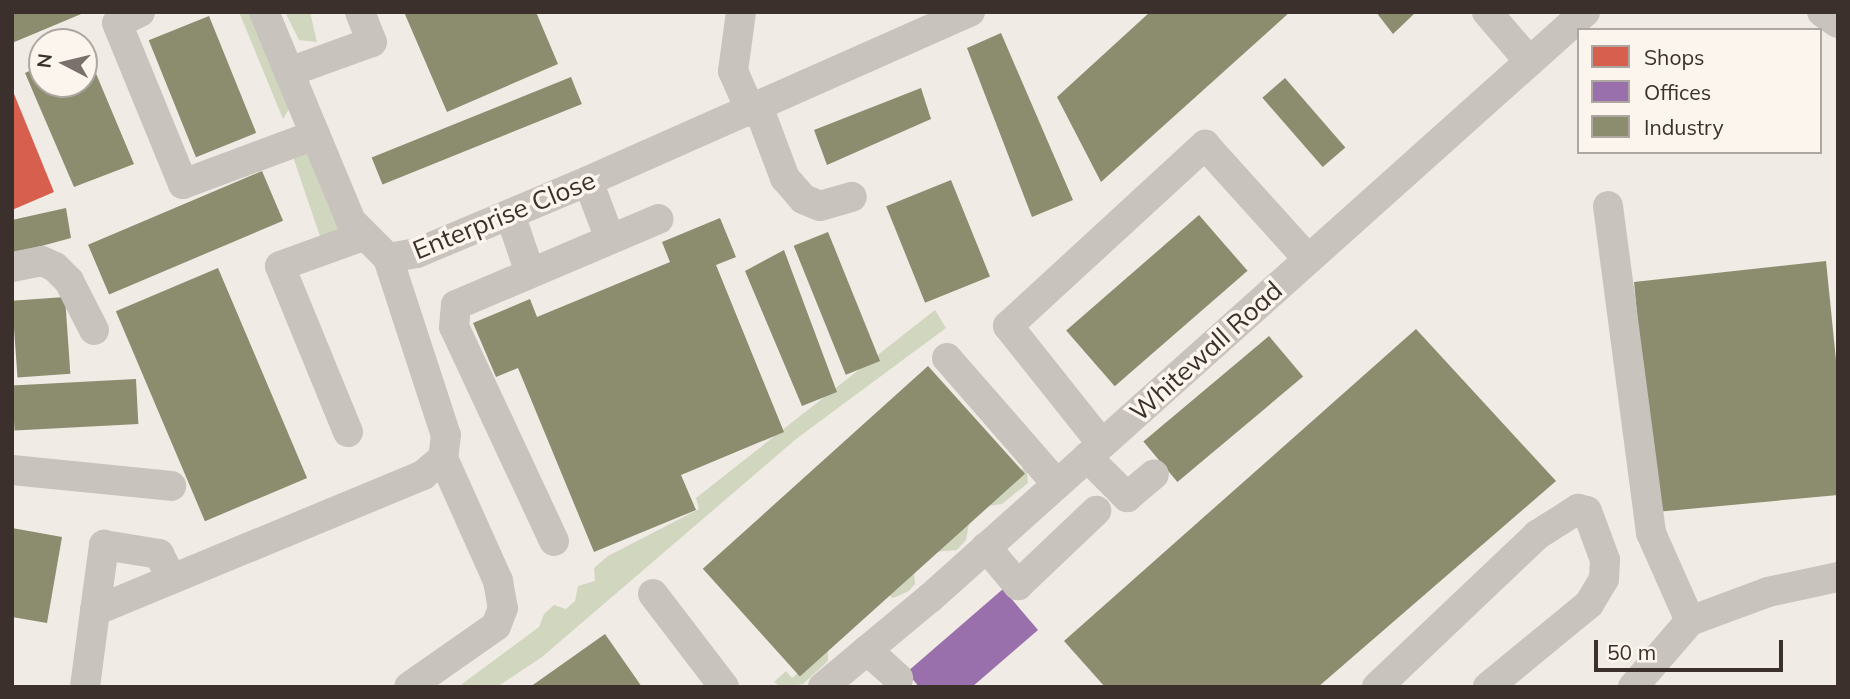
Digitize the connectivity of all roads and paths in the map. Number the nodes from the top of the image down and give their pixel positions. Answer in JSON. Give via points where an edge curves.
{"nodes":[{"id":1,"x":141,"y":12,"type":"edge"},
{"id":2,"x":264,"y":12,"type":"edge"},
{"id":3,"x":359,"y":12,"type":"edge"},
{"id":4,"x":741,"y":12,"type":"edge"},
{"id":5,"x":970,"y":12,"type":"edge"},
{"id":6,"x":1487,"y":12,"type":"edge"},
{"id":7,"x":1585,"y":12,"type":"edge"},
{"id":8,"x":1822,"y":12,"type":"edge"},
{"id":9,"x":1838,"y":23,"type":"edge"},
{"id":10,"x":1529,"y":61,"type":"junction"},
{"id":11,"x":289,"y":72,"type":"junction"},
{"id":12,"x":755,"y":110,"type":"junction"},
{"id":13,"x":315,"y":135,"type":"junction"},
{"id":14,"x":588,"y":181,"type":"junction"},
{"id":15,"x":852,"y":197,"type":"dead end"},
{"id":16,"x":1608,"y":206,"type":"dead end"},
{"id":17,"x":510,"y":214,"type":"junction"},
{"id":18,"x":659,"y":219,"type":"dead end"},
{"id":19,"x":363,"y":236,"type":"junction"},
{"id":20,"x":610,"y":240,"type":"junction"},
{"id":21,"x":388,"y":258,"type":"junction"},
{"id":22,"x":1308,"y":259,"type":"junction"},
{"id":23,"x":12,"y":267,"type":"edge"},
{"id":24,"x":530,"y":273,"type":"junction"},
{"id":25,"x":94,"y":330,"type":"dead end"},
{"id":26,"x":947,"y":358,"type":"dead end"},
{"id":27,"x":348,"y":432,"type":"dead end"},
{"id":28,"x":1094,"y":451,"type":"junction"},
{"id":29,"x":443,"y":458,"type":"junction"},
{"id":30,"x":12,"y":470,"type":"edge"},
{"id":31,"x":1154,"y":474,"type":"dead end"},
{"id":32,"x":1057,"y":485,"type":"junction"},
{"id":33,"x":170,"y":486,"type":"dead end"},
{"id":34,"x":1096,"y":511,"type":"dead end"},
{"id":35,"x":554,"y":541,"type":"dead end"},
{"id":36,"x":986,"y":547,"type":"junction"},
{"id":37,"x":1838,"y":577,"type":"edge"},
{"id":38,"x":172,"y":579,"type":"junction"},
{"id":39,"x":653,"y":594,"type":"dead end"},
{"id":40,"x":95,"y":611,"type":"junction"},
{"id":41,"x":1690,"y":621,"type":"junction"},
{"id":42,"x":867,"y":650,"type":"junction"},
{"id":43,"x":905,"y":683,"type":"edge"},
{"id":44,"x":85,"y":687,"type":"edge"},
{"id":45,"x":409,"y":687,"type":"edge"},
{"id":46,"x":724,"y":687,"type":"edge"},
{"id":47,"x":823,"y":687,"type":"edge"},
{"id":48,"x":1377,"y":687,"type":"edge"},
{"id":49,"x":1488,"y":687,"type":"edge"},
{"id":50,"x":1633,"y":687,"type":"edge"}],
"edges":[{"from":1,"to":13,"type":"street","via":[[117,23],[183,184]]},
{"from":2,"to":11,"type":"street","name":"Enterprise Close"},
{"from":3,"to":11,"type":"street","via":[[372,42]]},
{"from":4,"to":12,"type":"street","via":[[733,71]]},
{"from":5,"to":12,"type":"street","name":"Enterprise Close"},
{"from":6,"to":10,"type":"street"},
{"from":7,"to":10,"type":"street","name":"Whitewall Road"},
{"from":8,"to":9,"type":"street"},
{"from":10,"to":22,"type":"street","name":"Whitewall Road"},
{"from":11,"to":13,"type":"street","name":"Enterprise Close"},
{"from":12,"to":14,"type":"street","name":"Enterprise Close"},
{"from":12,"to":15,"type":"street","via":[[785,178],[803,199],[820,206]]},
{"from":13,"to":19,"type":"street","name":"Enterprise Close","via":[[351,221]]},
{"from":14,"to":17,"type":"street","name":"Enterprise Close"},
{"from":14,"to":20,"type":"street"},
{"from":16,"to":41,"type":"street","via":[[1651,533]]},
{"from":17,"to":21,"type":"street","name":"Enterprise Close","via":[[417,253]]},
{"from":17,"to":24,"type":"street"},
{"from":18,"to":20,"type":"street"},
{"from":19,"to":21,"type":"street","name":"Enterprise Close"},
{"from":19,"to":27,"type":"street","via":[[280,266]]},
{"from":20,"to":24,"type":"street"},
{"from":21,"to":29,"type":"street","via":[[446,435]]},
{"from":22,"to":28,"type":"street","name":"Whitewall Road"},
{"from":22,"to":28,"type":"street","via":[[1205,145],[1008,326]]},
{"from":23,"to":25,"type":"street","via":[[42,261],[55,267],[69,281]]},
{"from":24,"to":35,"type":"street","via":[[456,305],[454,327]]},
{"from":26,"to":32,"type":"street"},
{"from":28,"to":31,"type":"street","via":[[1127,497]]},
{"from":28,"to":32,"type":"street","name":"Whitewall Road"},
{"from":29,"to":38,"type":"street","via":[[423,475]]},
{"from":29,"to":45,"type":"street","via":[[498,582],[503,608],[496,626]]},
{"from":30,"to":33,"type":"street"},
{"from":32,"to":36,"type":"street","name":"Whitewall Road"},
{"from":34,"to":36,"type":"street","via":[[1018,585]]},
{"from":36,"to":42,"type":"street","name":"Whitewall Road"},
{"from":37,"to":41,"type":"street","via":[[1769,592]]},
{"from":38,"to":40,"type":"street"},
{"from":38,"to":40,"type":"street","via":[[159,554],[104,545]]},
{"from":39,"to":46,"type":"street"},
{"from":40,"to":44,"type":"street"},
{"from":41,"to":50,"type":"street"},
{"from":42,"to":43,"type":"street"},
{"from":42,"to":47,"type":"street","name":"Whitewall Road"},
{"from":48,"to":49,"type":"street","via":[[1537,535],[1578,509],[1587,511],[1605,560],[1604,579],[1589,604]]}]}
